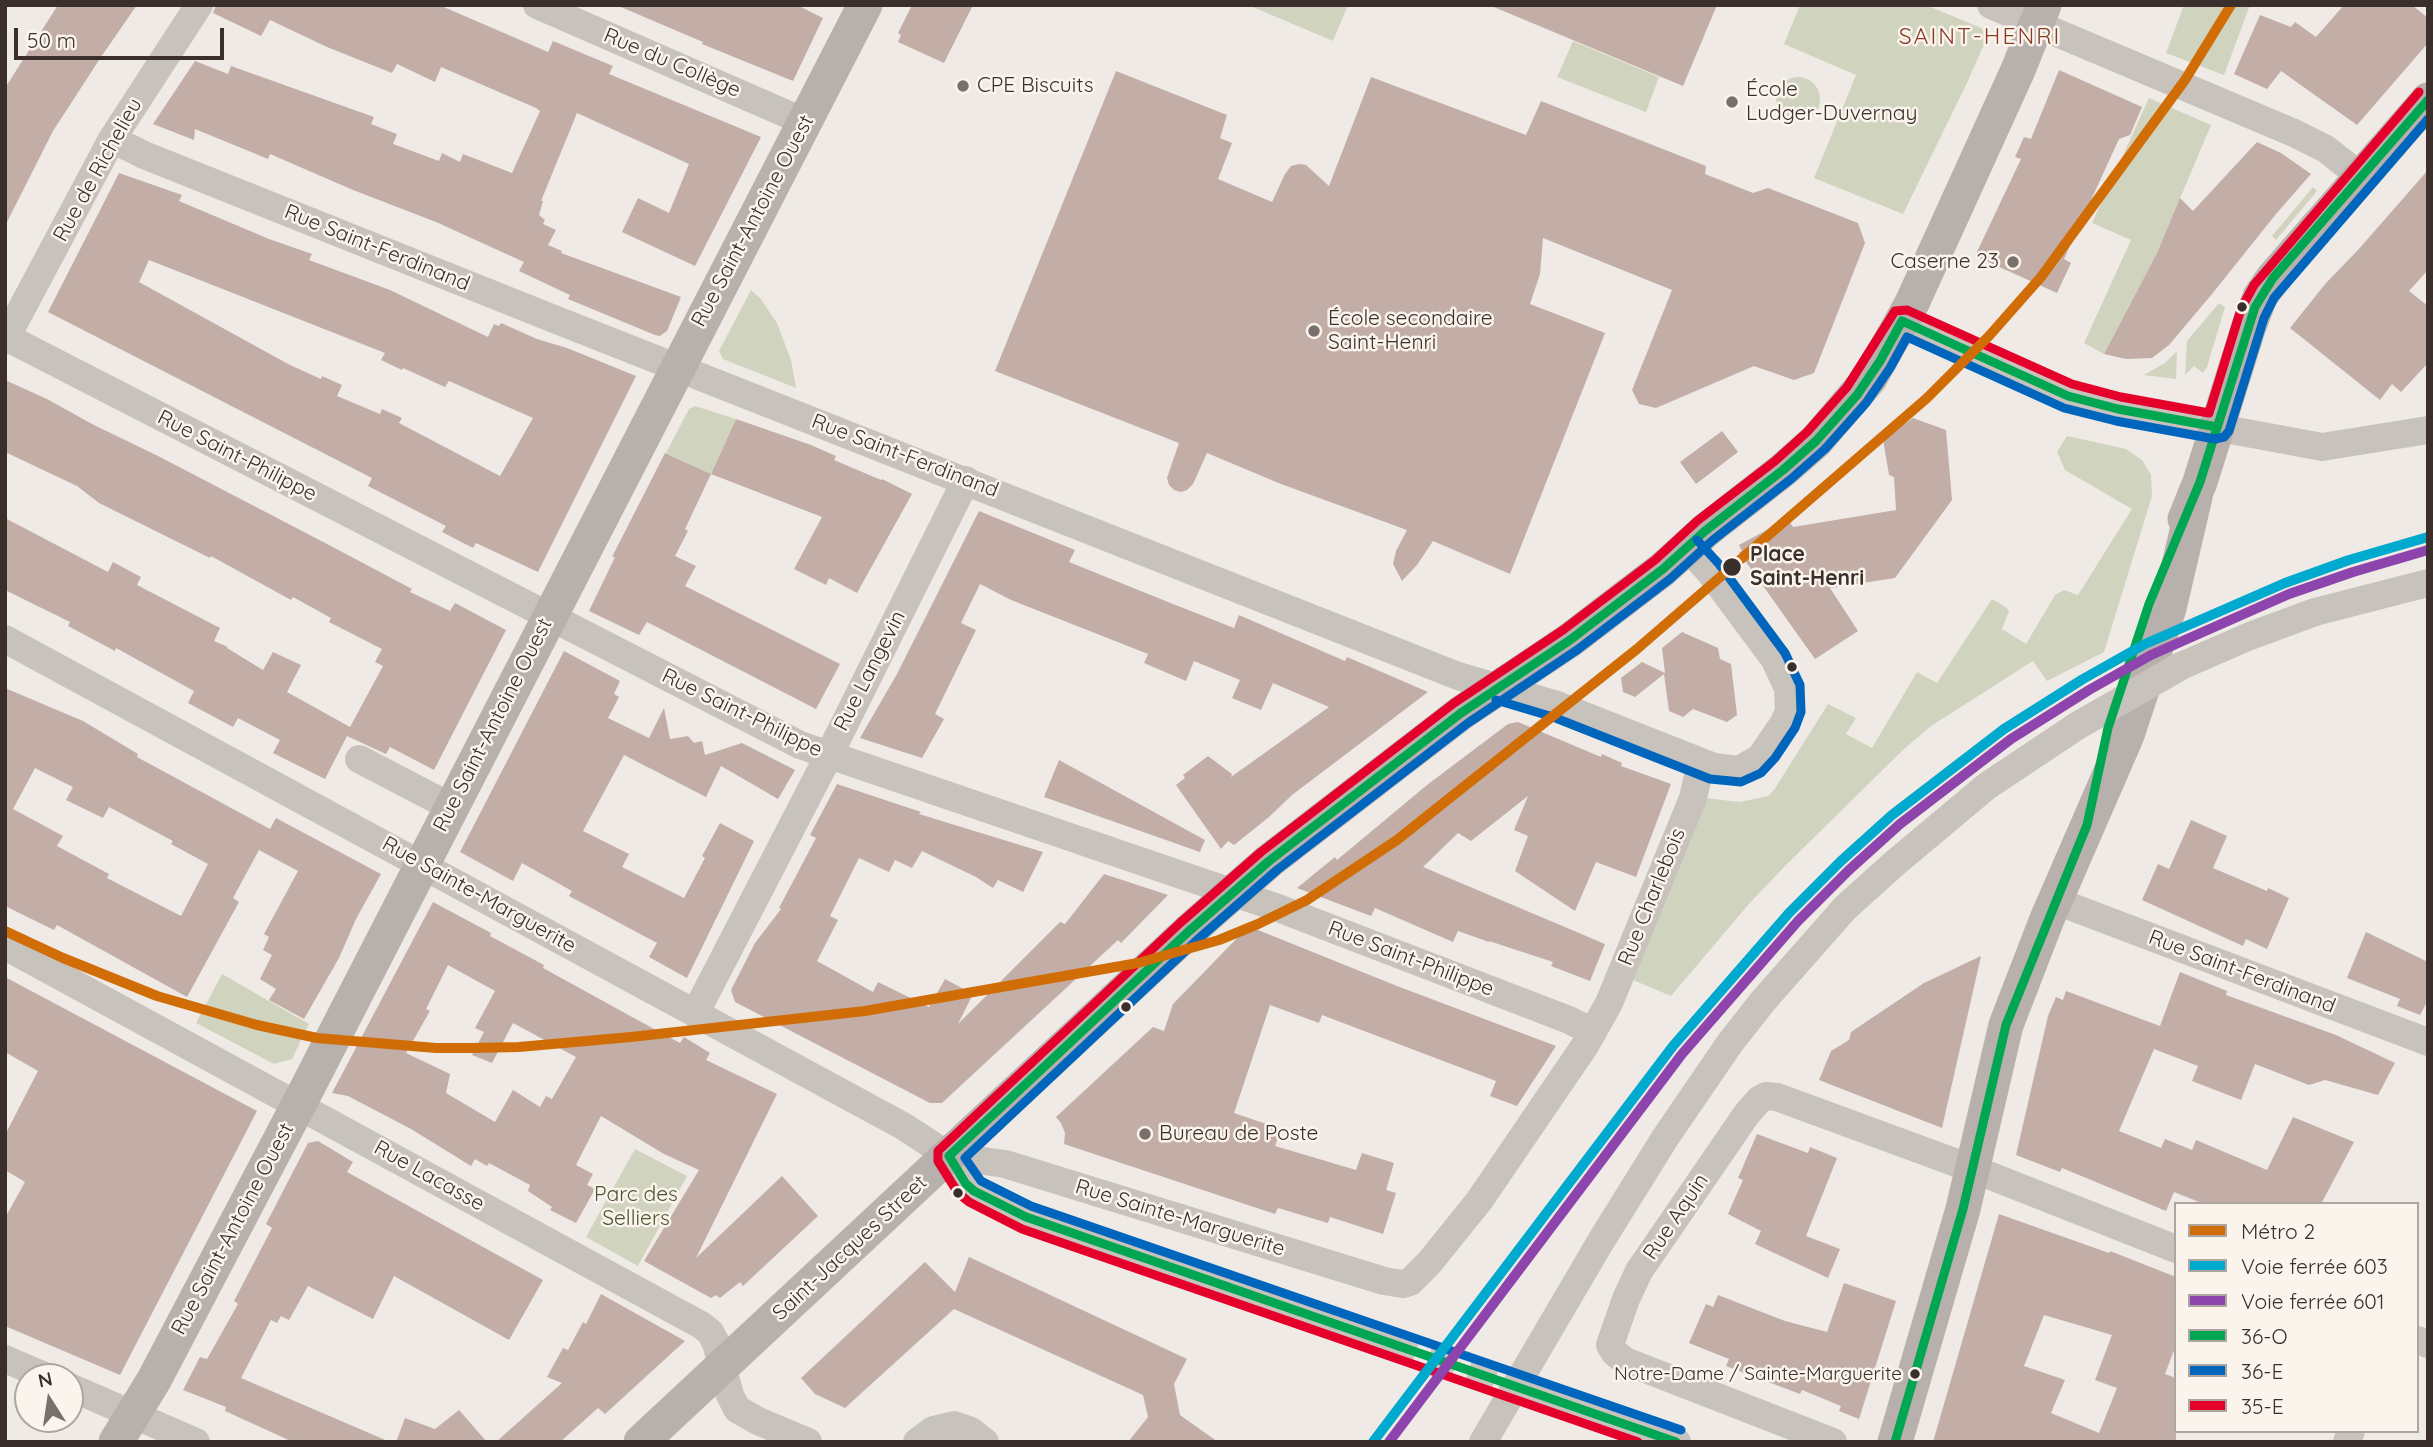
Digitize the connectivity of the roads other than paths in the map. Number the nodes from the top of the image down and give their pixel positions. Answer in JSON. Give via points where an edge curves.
{"nodes":[{"id":1,"x":199,"y":5,"type":"edge"},
{"id":2,"x":537,"y":5,"type":"edge"},
{"id":3,"x":865,"y":5,"type":"edge"},
{"id":4,"x":1991,"y":5,"type":"edge"},
{"id":5,"x":2040,"y":15,"type":"edge"},
{"id":6,"x":2428,"y":100,"type":"edge"},
{"id":7,"x":806,"y":122,"type":"junction"},
{"id":8,"x":112,"y":139,"type":"junction"},
{"id":9,"x":2360,"y":176,"type":"junction"},
{"id":10,"x":1902,"y":321,"type":"junction"},
{"id":11,"x":6,"y":339,"type":"edge"},
{"id":12,"x":678,"y":368,"type":"junction"},
{"id":13,"x":2217,"y":427,"type":"junction"},
{"id":14,"x":2428,"y":430,"type":"edge"},
{"id":15,"x":966,"y":480,"type":"junction"},
{"id":16,"x":1688,"y":548,"type":"junction"},
{"id":17,"x":2428,"y":583,"type":"edge"},
{"id":18,"x":549,"y":618,"type":"junction"},
{"id":19,"x":5,"y":639,"type":"edge"},
{"id":20,"x":1499,"y":688,"type":"junction"},
{"id":21,"x":828,"y":755,"type":"junction"},
{"id":22,"x":359,"y":759,"type":"dead end"},
{"id":23,"x":1701,"y":763,"type":"junction"},
{"id":24,"x":451,"y":807,"type":"junction"},
{"id":25,"x":422,"y":863,"type":"junction"},
{"id":26,"x":1232,"y":893,"type":"junction"},
{"id":27,"x":2056,"y":901,"type":"junction"},
{"id":28,"x":5,"y":946,"type":"edge"},
{"id":29,"x":696,"y":1012,"type":"junction"},
{"id":30,"x":1593,"y":1032,"type":"junction"},
{"id":31,"x":2428,"y":1042,"type":"edge"},
{"id":32,"x":299,"y":1104,"type":"junction"},
{"id":33,"x":949,"y":1156,"type":"junction"},
{"id":34,"x":1972,"y":1169,"type":"junction"},
{"id":35,"x":2174,"y":1248,"type":"edge"},
{"id":36,"x":1410,"y":1282,"type":"joint"},
{"id":37,"x":1389,"y":1344,"type":"tunnel mouth"},
{"id":38,"x":722,"y":1366,"type":"junction"},
{"id":39,"x":1541,"y":1395,"type":"tunnel mouth"},
{"id":40,"x":84,"y":1397,"type":"edge"},
{"id":41,"x":125,"y":1428,"type":"edge"},
{"id":42,"x":196,"y":1442,"type":"edge"},
{"id":43,"x":641,"y":1442,"type":"edge"},
{"id":44,"x":808,"y":1442,"type":"edge"},
{"id":45,"x":917,"y":1442,"type":"edge"},
{"id":46,"x":985,"y":1442,"type":"edge"},
{"id":47,"x":1483,"y":1442,"type":"edge"},
{"id":48,"x":1677,"y":1442,"type":"edge"},
{"id":49,"x":1833,"y":1442,"type":"edge"},
{"id":50,"x":1895,"y":1442,"type":"edge"}],
"edges":[{"from":1,"to":8,"type":"street","name":"Rue de Richelieu"},
{"from":2,"to":7,"type":"street","name":"Rue du Collège"},
{"from":3,"to":7,"type":"main road","name":"Rue Saint-Antoine Ouest"},
{"from":4,"to":5,"type":"street"},
{"from":5,"to":9,"type":"street","via":[[2326,149]]},
{"from":5,"to":10,"type":"main road","name":"Saint-Jacques Street"},
{"from":6,"to":9,"type":"main road"},
{"from":7,"to":12,"type":"main road","name":"Rue Saint-Antoine Ouest"},
{"from":8,"to":11,"type":"street","name":"Rue de Richelieu"},
{"from":8,"to":12,"type":"street","name":"Rue Saint-Ferdinand"},
{"from":9,"to":13,"type":"main road","via":[[2260,297]]},
{"from":10,"to":13,"type":"street","via":[[2068,396]]},
{"from":10,"to":16,"type":"main road","name":"Saint-Jacques Street","via":[[1870,378],[1829,427]]},
{"from":11,"to":18,"type":"street","name":"Rue Saint-Philippe"},
{"from":12,"to":15,"type":"street","name":"Rue Saint-Ferdinand"},
{"from":12,"to":18,"type":"main road","name":"Rue Saint-Antoine Ouest"},
{"from":13,"to":14,"type":"street","via":[[2322,447]]},
{"from":13,"to":27,"type":"main road","via":[[2165,619],[2127,735]]},
{"from":15,"to":20,"type":"street","name":"Rue Saint-Ferdinand","via":[[1458,676]]},
{"from":15,"to":21,"type":"street","name":"Rue Langevin"},
{"from":16,"to":20,"type":"main road","name":"Saint-Jacques Street","via":[[1570,640]]},
{"from":16,"to":23,"type":"street","via":[[1775,660],[1790,699],[1784,723],[1754,763],[1739,770]]},
{"from":17,"to":47,"type":"street","bridge":true,"via":[[2341,604],[2181,666],[2077,726],[1987,786],[1845,908],[1730,1043],[1644,1171]]},
{"from":18,"to":21,"type":"street","name":"Rue Saint-Philippe"},
{"from":18,"to":24,"type":"main road","name":"Rue Saint-Antoine Ouest"},
{"from":19,"to":25,"type":"street","name":"Rue Sainte-Marguerite"},
{"from":20,"to":23,"type":"street","name":"Rue Saint-Ferdinand","via":[[1557,705]]},
{"from":20,"to":26,"type":"main road","name":"Saint-Jacques Street"},
{"from":21,"to":26,"type":"street","name":"Rue Saint-Philippe"},
{"from":21,"to":29,"type":"street","name":"Rue Langevin"},
{"from":22,"to":24,"type":"street"},
{"from":23,"to":30,"type":"street","name":"Rue Charlebois","via":[[1693,797]]},
{"from":24,"to":25,"type":"main road","name":"Rue Saint-Antoine Ouest"},
{"from":25,"to":29,"type":"street","name":"Rue Sainte-Marguerite"},
{"from":25,"to":32,"type":"main road","name":"Rue Saint-Antoine Ouest"},
{"from":26,"to":30,"type":"street","name":"Rue Saint-Philippe","via":[[1367,941]]},
{"from":26,"to":33,"type":"main road","name":"Saint-Jacques Street"},
{"from":27,"to":31,"type":"street","name":"Rue Saint-Ferdinand"},
{"from":27,"to":34,"type":"main road","via":[[2006,1025]]},
{"from":28,"to":32,"type":"street","name":"Rue Lacasse"},
{"from":29,"to":33,"type":"street","name":"Rue Sainte-Marguerite"},
{"from":30,"to":36,"type":"street","name":"Rue Charlebois","via":[[1479,1201]]},
{"from":32,"to":38,"type":"street","name":"Rue Lacasse","via":[[701,1325],[713,1338]]},
{"from":32,"to":41,"type":"main road","name":"Rue Saint-Antoine Ouest"},
{"from":33,"to":36,"type":"street","name":"Rue Sainte-Marguerite","via":[[1005,1164],[1384,1281]]},
{"from":33,"to":37,"type":"street","name":"Rue Sainte-Marguerite","via":[[966,1184],[1016,1213]]},
{"from":33,"to":38,"type":"main road","name":"Saint-Jacques Street"},
{"from":34,"to":35,"type":"street"},
{"from":34,"to":49,"type":"street","name":"Rue Aquin","via":[[1777,1097],[1763,1098],[1746,1115],[1639,1272],[1611,1337],[1612,1349],[1625,1361]]},
{"from":34,"to":50,"type":"main road"},
{"from":38,"to":43,"type":"main road","name":"Saint-Jacques Street"},
{"from":38,"to":44,"type":"street","name":"Rue Lacasse","via":[[737,1409]]},
{"from":39,"to":48,"type":"street"},
{"from":40,"to":41,"type":"street"},
{"from":41,"to":42,"type":"street"},
{"from":45,"to":46,"type":"street","via":[[933,1430],[954,1425]]}]}
